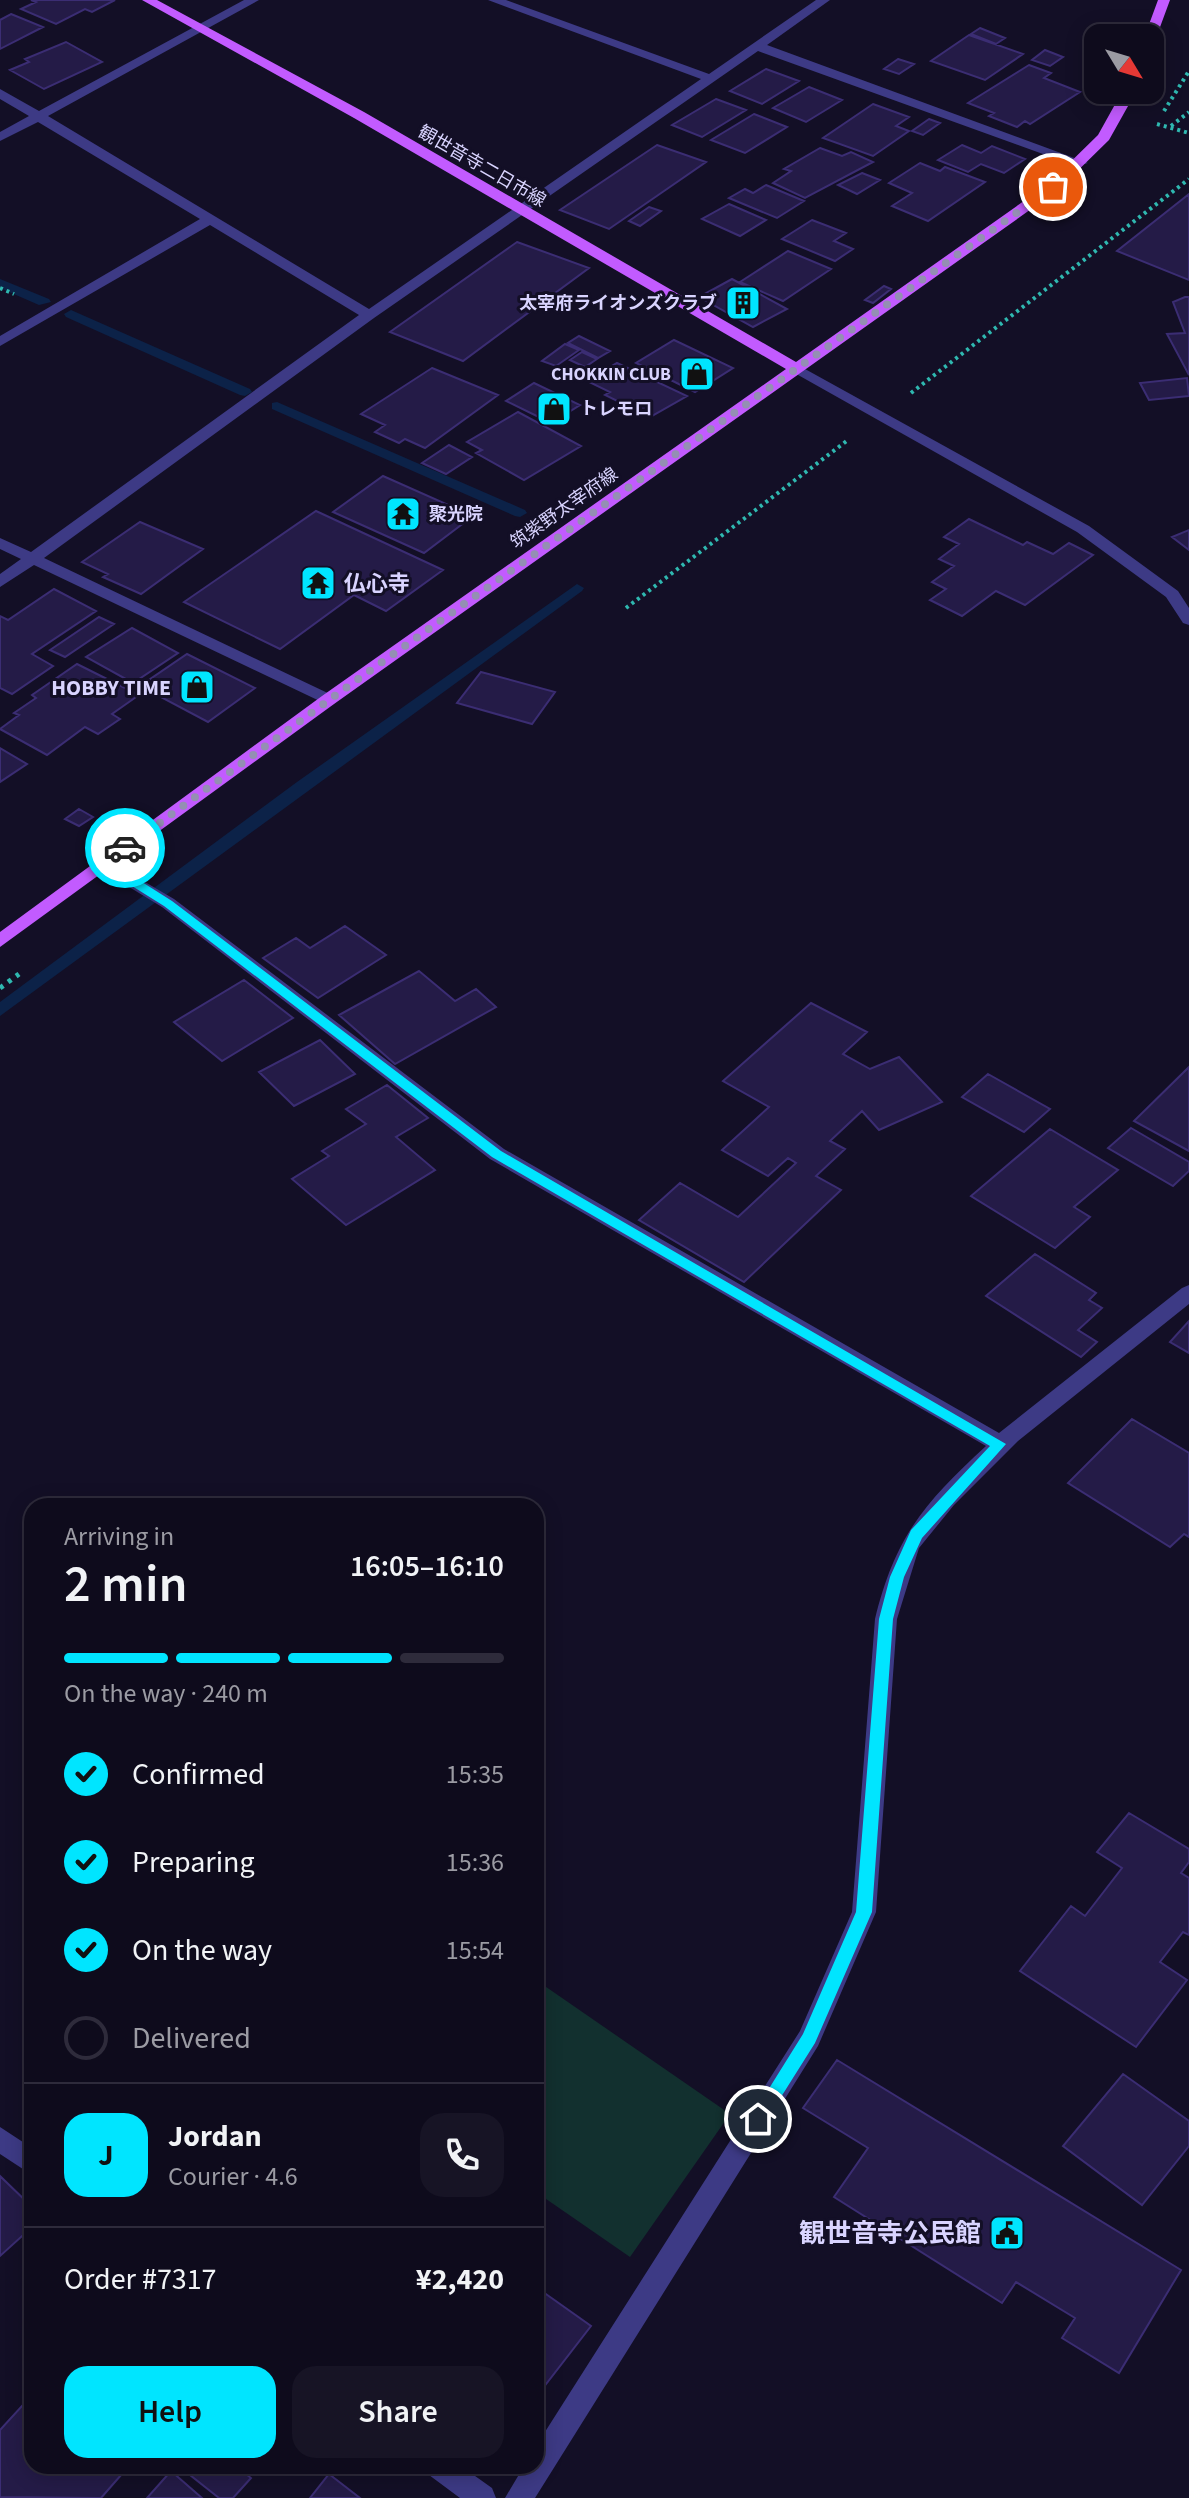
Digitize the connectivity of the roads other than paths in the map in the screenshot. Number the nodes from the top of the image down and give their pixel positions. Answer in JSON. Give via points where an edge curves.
{"nodes":[{"id":1,"x":148,"y":0,"type":"edge"},
{"id":2,"x":253,"y":0,"type":"edge"},
{"id":3,"x":494,"y":0,"type":"edge"},
{"id":4,"x":824,"y":0,"type":"edge"},
{"id":5,"x":1164,"y":0,"type":"edge"},
{"id":6,"x":1155,"y":24,"type":"edge"},
{"id":7,"x":200,"y":28,"type":"junction"},
{"id":8,"x":756,"y":46,"type":"junction"},
{"id":9,"x":709,"y":78,"type":"junction"},
{"id":10,"x":0,"y":93,"type":"edge"},
{"id":11,"x":1123,"y":104,"type":"edge"},
{"id":12,"x":38,"y":116,"type":"junction"},
{"id":13,"x":0,"y":137,"type":"edge"},
{"id":14,"x":1081,"y":163,"type":"junction"},
{"id":15,"x":523,"y":210,"type":"junction"},
{"id":16,"x":208,"y":220,"type":"junction"},
{"id":17,"x":369,"y":315,"type":"junction"},
{"id":18,"x":0,"y":342,"type":"edge"},
{"id":19,"x":796,"y":368,"type":"junction"},
{"id":20,"x":0,"y":543,"type":"edge"},
{"id":21,"x":34,"y":560,"type":"junction"},
{"id":22,"x":0,"y":582,"type":"edge"},
{"id":23,"x":1189,"y":620,"type":"edge"},
{"id":24,"x":328,"y":700,"type":"junction"},
{"id":25,"x":104,"y":864,"type":"junction"},
{"id":26,"x":0,"y":941,"type":"edge"},
{"id":27,"x":1189,"y":1293,"type":"edge"},
{"id":28,"x":1000,"y":1444,"type":"junction"},
{"id":29,"x":0,"y":2139,"type":"edge"},
{"id":30,"x":24,"y":2157,"type":"edge"},
{"id":31,"x":544,"y":2458,"type":"edge"},
{"id":32,"x":450,"y":2474,"type":"edge"},
{"id":33,"x":534,"y":2474,"type":"edge"},
{"id":34,"x":482,"y":2498,"type":"edge"},
{"id":35,"x":519,"y":2498,"type":"edge"}],
"edges":[{"from":1,"to":7,"type":"main road","name":"観世音寺二日市線"},
{"from":2,"to":7,"type":"street"},
{"from":3,"to":9,"type":"street"},
{"from":4,"to":8,"type":"street"},
{"from":5,"to":6,"type":"main road"},
{"from":7,"to":12,"type":"street"},
{"from":7,"to":15,"type":"main road","name":"観世音寺二日市線"},
{"from":8,"to":9,"type":"street"},
{"from":8,"to":14,"type":"street"},
{"from":9,"to":15,"type":"street"},
{"from":10,"to":12,"type":"street"},
{"from":11,"to":14,"type":"main road","name":"筑紫野太宰府線"},
{"from":12,"to":13,"type":"street"},
{"from":12,"to":16,"type":"street"},
{"from":14,"to":19,"type":"main road","name":"筑紫野太宰府線","via":[[997,229]]},
{"from":15,"to":17,"type":"street"},
{"from":15,"to":19,"type":"main road","name":"観世音寺二日市線"},
{"from":16,"to":17,"type":"street"},
{"from":16,"to":18,"type":"street"},
{"from":17,"to":21,"type":"street"},
{"from":19,"to":23,"type":"street","via":[[1083,529],[1172,594]]},
{"from":19,"to":24,"type":"main road","name":"筑紫野太宰府線"},
{"from":20,"to":21,"type":"street"},
{"from":21,"to":22,"type":"street"},
{"from":21,"to":24,"type":"street"},
{"from":24,"to":25,"type":"main road","name":"筑紫野太宰府線"},
{"from":25,"to":26,"type":"main road","name":"筑紫野太宰府線"},
{"from":25,"to":28,"type":"street","via":[[168,903],[497,1154]]},
{"from":27,"to":28,"type":"street"},
{"from":28,"to":31,"type":"street","via":[[916,1534],[897,1577],[886,1619],[864,1912],[809,2038]]},
{"from":29,"to":30,"type":"street"},
{"from":32,"to":34,"type":"street"},
{"from":33,"to":35,"type":"street"}]}
